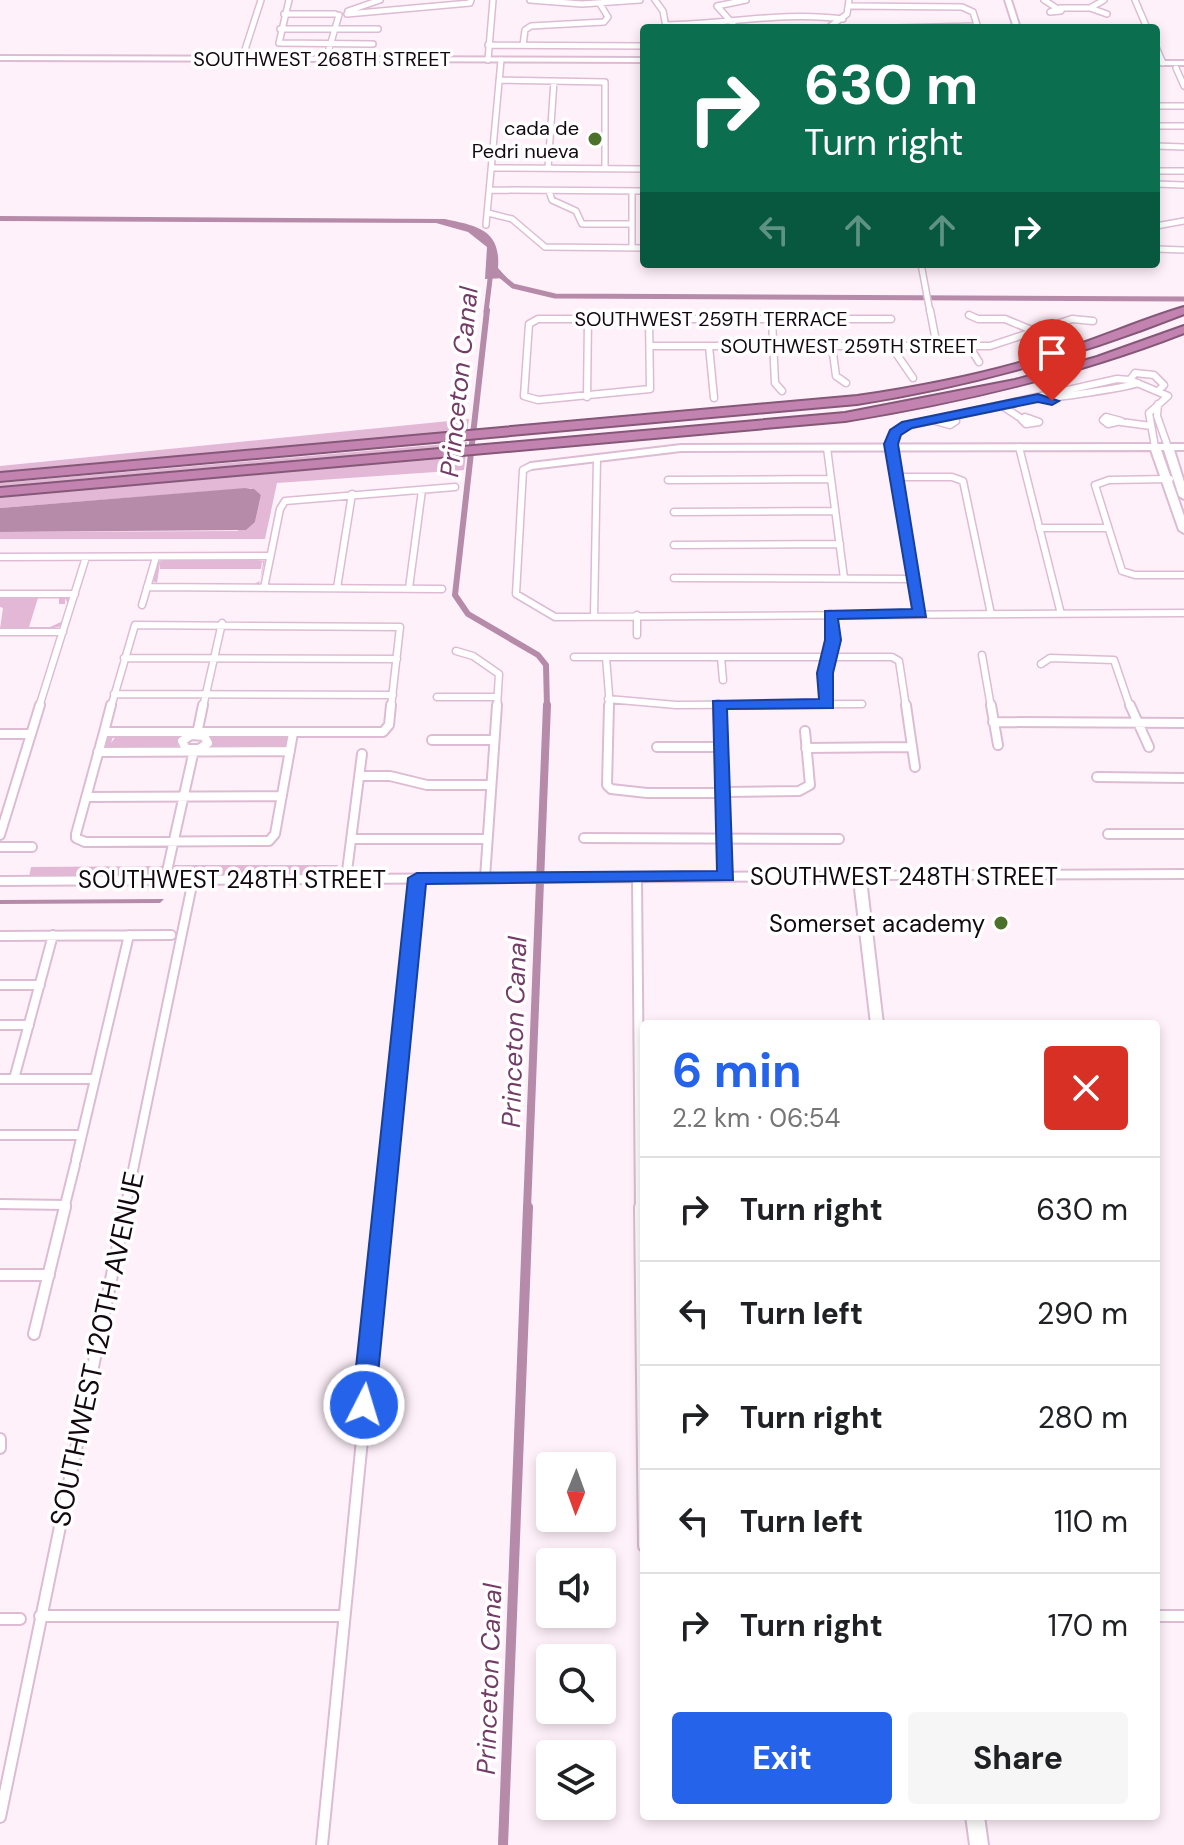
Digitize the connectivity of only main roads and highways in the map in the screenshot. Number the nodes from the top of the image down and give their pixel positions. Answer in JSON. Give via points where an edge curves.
{"nodes":[{"id":1,"x":1184,"y":310,"type":"edge"},
{"id":2,"x":1184,"y":329,"type":"edge"},
{"id":3,"x":488,"y":442,"type":"junction"},
{"id":4,"x":453,"y":445,"type":"junction"},
{"id":5,"x":0,"y":477,"type":"edge"},
{"id":6,"x":0,"y":492,"type":"edge"}],
"edges":[{"from":1,"to":3,"type":"highway","via":[[1051,360],[899,394]]},
{"from":2,"to":3,"type":"highway","via":[[1047,377],[911,407],[765,426]]},
{"from":3,"to":4,"type":"highway"},
{"from":4,"to":5,"type":"highway"},
{"from":4,"to":6,"type":"highway"}]}
